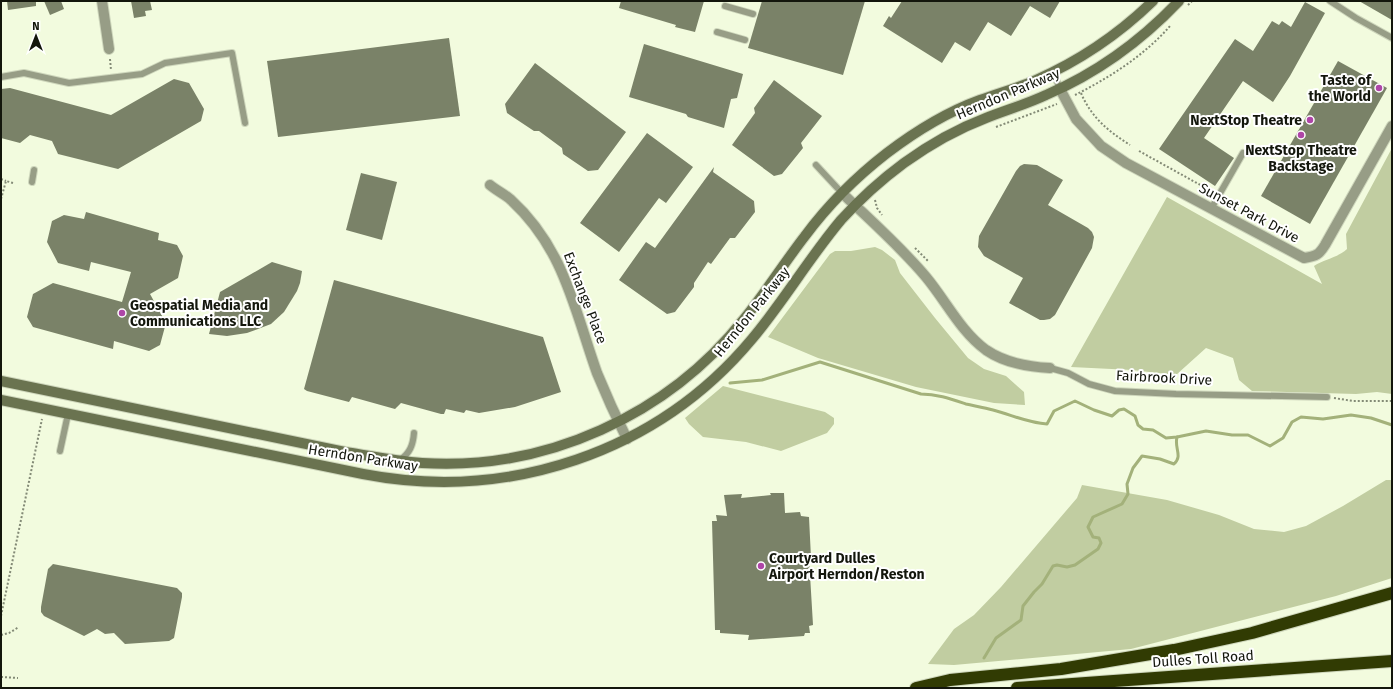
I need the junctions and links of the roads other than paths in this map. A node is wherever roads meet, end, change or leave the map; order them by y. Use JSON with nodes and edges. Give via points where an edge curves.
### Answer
{"nodes":[{"id":1,"x":102,"y":1,"type":"edge"},
{"id":2,"x":1152,"y":1,"type":"edge"},
{"id":3,"x":1179,"y":1,"type":"edge"},
{"id":4,"x":1330,"y":1,"type":"edge"},
{"id":5,"x":725,"y":6,"type":"dead end"},
{"id":6,"x":753,"y":14,"type":"dead end"},
{"id":7,"x":717,"y":32,"type":"dead end"},
{"id":8,"x":1392,"y":38,"type":"edge"},
{"id":9,"x":745,"y":40,"type":"dead end"},
{"id":10,"x":109,"y":50,"type":"road end"},
{"id":11,"x":1053,"y":71,"type":"junction"},
{"id":12,"x":1,"y":77,"type":"edge"},
{"id":13,"x":1060,"y":89,"type":"junction"},
{"id":14,"x":245,"y":123,"type":"dead end"},
{"id":15,"x":1392,"y":126,"type":"edge"},
{"id":16,"x":1243,"y":153,"type":"dead end"},
{"id":17,"x":816,"y":165,"type":"dead end"},
{"id":18,"x":34,"y":170,"type":"dead end"},
{"id":19,"x":32,"y":182,"type":"dead end"},
{"id":20,"x":490,"y":185,"type":"dead end"},
{"id":21,"x":842,"y":193,"type":"junction"},
{"id":22,"x":855,"y":205,"type":"junction"},
{"id":23,"x":1211,"y":209,"type":"junction"},
{"id":24,"x":1050,"y":368,"type":"joint"},
{"id":25,"x":1,"y":381,"type":"edge"},
{"id":26,"x":1327,"y":397,"type":"road end"},
{"id":27,"x":1,"y":400,"type":"edge"},
{"id":28,"x":68,"y":414,"type":"junction"},
{"id":29,"x":619,"y":422,"type":"junction"},
{"id":30,"x":254,"y":433,"type":"junction"},
{"id":31,"x":414,"y":433,"type":"dead end"},
{"id":32,"x":627,"y":439,"type":"junction"},
{"id":33,"x":60,"y":451,"type":"dead end"},
{"id":34,"x":249,"y":451,"type":"junction"},
{"id":35,"x":400,"y":461,"type":"junction"},
{"id":36,"x":1392,"y":593,"type":"edge"},
{"id":37,"x":1392,"y":660,"type":"edge"},
{"id":38,"x":916,"y":688,"type":"edge"},
{"id":39,"x":1017,"y":688,"type":"edge"}],
"edges":[{"from":1,"to":10,"type":"street"},
{"from":2,"to":11,"type":"main road","name":"Herndon Parkway","via":[[1106,40]]},
{"from":3,"to":13,"type":"main road","name":"Herndon Parkway","via":[[1124,51]]},
{"from":4,"to":8,"type":"lane"},
{"from":5,"to":6,"type":"lane"},
{"from":7,"to":9,"type":"lane"},
{"from":11,"to":13,"type":"lane"},
{"from":11,"to":21,"type":"main road","name":"Herndon Parkway","via":[[970,104],[932,123],[886,153]]},
{"from":12,"to":14,"type":"lane","via":[[24,73],[69,83],[142,74],[165,63],[232,53]]},
{"from":13,"to":22,"type":"main road","name":"Herndon Parkway","via":[[985,118],[936,142],[887,176]]},
{"from":13,"to":23,"type":"street","name":"Sunset Park Drive","via":[[1076,119],[1101,146]]},
{"from":15,"to":23,"type":"street","name":"Sunset Park Drive","via":[[1325,245],[1315,257],[1304,258],[1294,254]]},
{"from":16,"to":23,"type":"lane"},
{"from":17,"to":21,"type":"lane"},
{"from":18,"to":19,"type":"lane"},
{"from":20,"to":29,"type":"street","name":"Exchange Place","via":[[509,198],[532,222],[556,257],[598,373]]},
{"from":21,"to":22,"type":"street","name":"Fairbrook Drive"},
{"from":21,"to":29,"type":"main road","name":"Herndon Parkway","via":[[813,225],[756,303],[716,351],[673,389]]},
{"from":22,"to":24,"type":"street","name":"Fairbrook Drive","via":[[921,272],[981,346],[996,356],[1015,363]]},
{"from":22,"to":32,"type":"main road","name":"Herndon Parkway","via":[[816,252],[764,324],[727,366],[683,405]]},
{"from":24,"to":26,"type":"lane","name":"Fairbrook Drive","via":[[1068,372],[1089,384],[1115,391]]},
{"from":25,"to":30,"type":"main road","name":"Herndon Parkway"},
{"from":27,"to":28,"type":"main road","name":"Herndon Parkway"},
{"from":28,"to":33,"type":"lane"},
{"from":28,"to":34,"type":"main road","name":"Herndon Parkway"},
{"from":29,"to":32,"type":"street","name":"Exchange Place"},
{"from":29,"to":35,"type":"main road","name":"Herndon Parkway","via":[[583,438],[509,458],[456,463]]},
{"from":30,"to":34,"type":"main road"},
{"from":30,"to":35,"type":"main road","name":"Herndon Parkway"},
{"from":31,"to":35,"type":"lane","via":[[413,444]]},
{"from":32,"to":34,"type":"main road","name":"Herndon Parkway","via":[[580,459],[545,470],[497,479],[460,482],[380,477]]},
{"from":36,"to":38,"type":"highway","via":[[1252,633],[1195,646],[1037,672],[950,680]]},
{"from":37,"to":39,"type":"highway","name":"Dulles Toll Road"}]}
